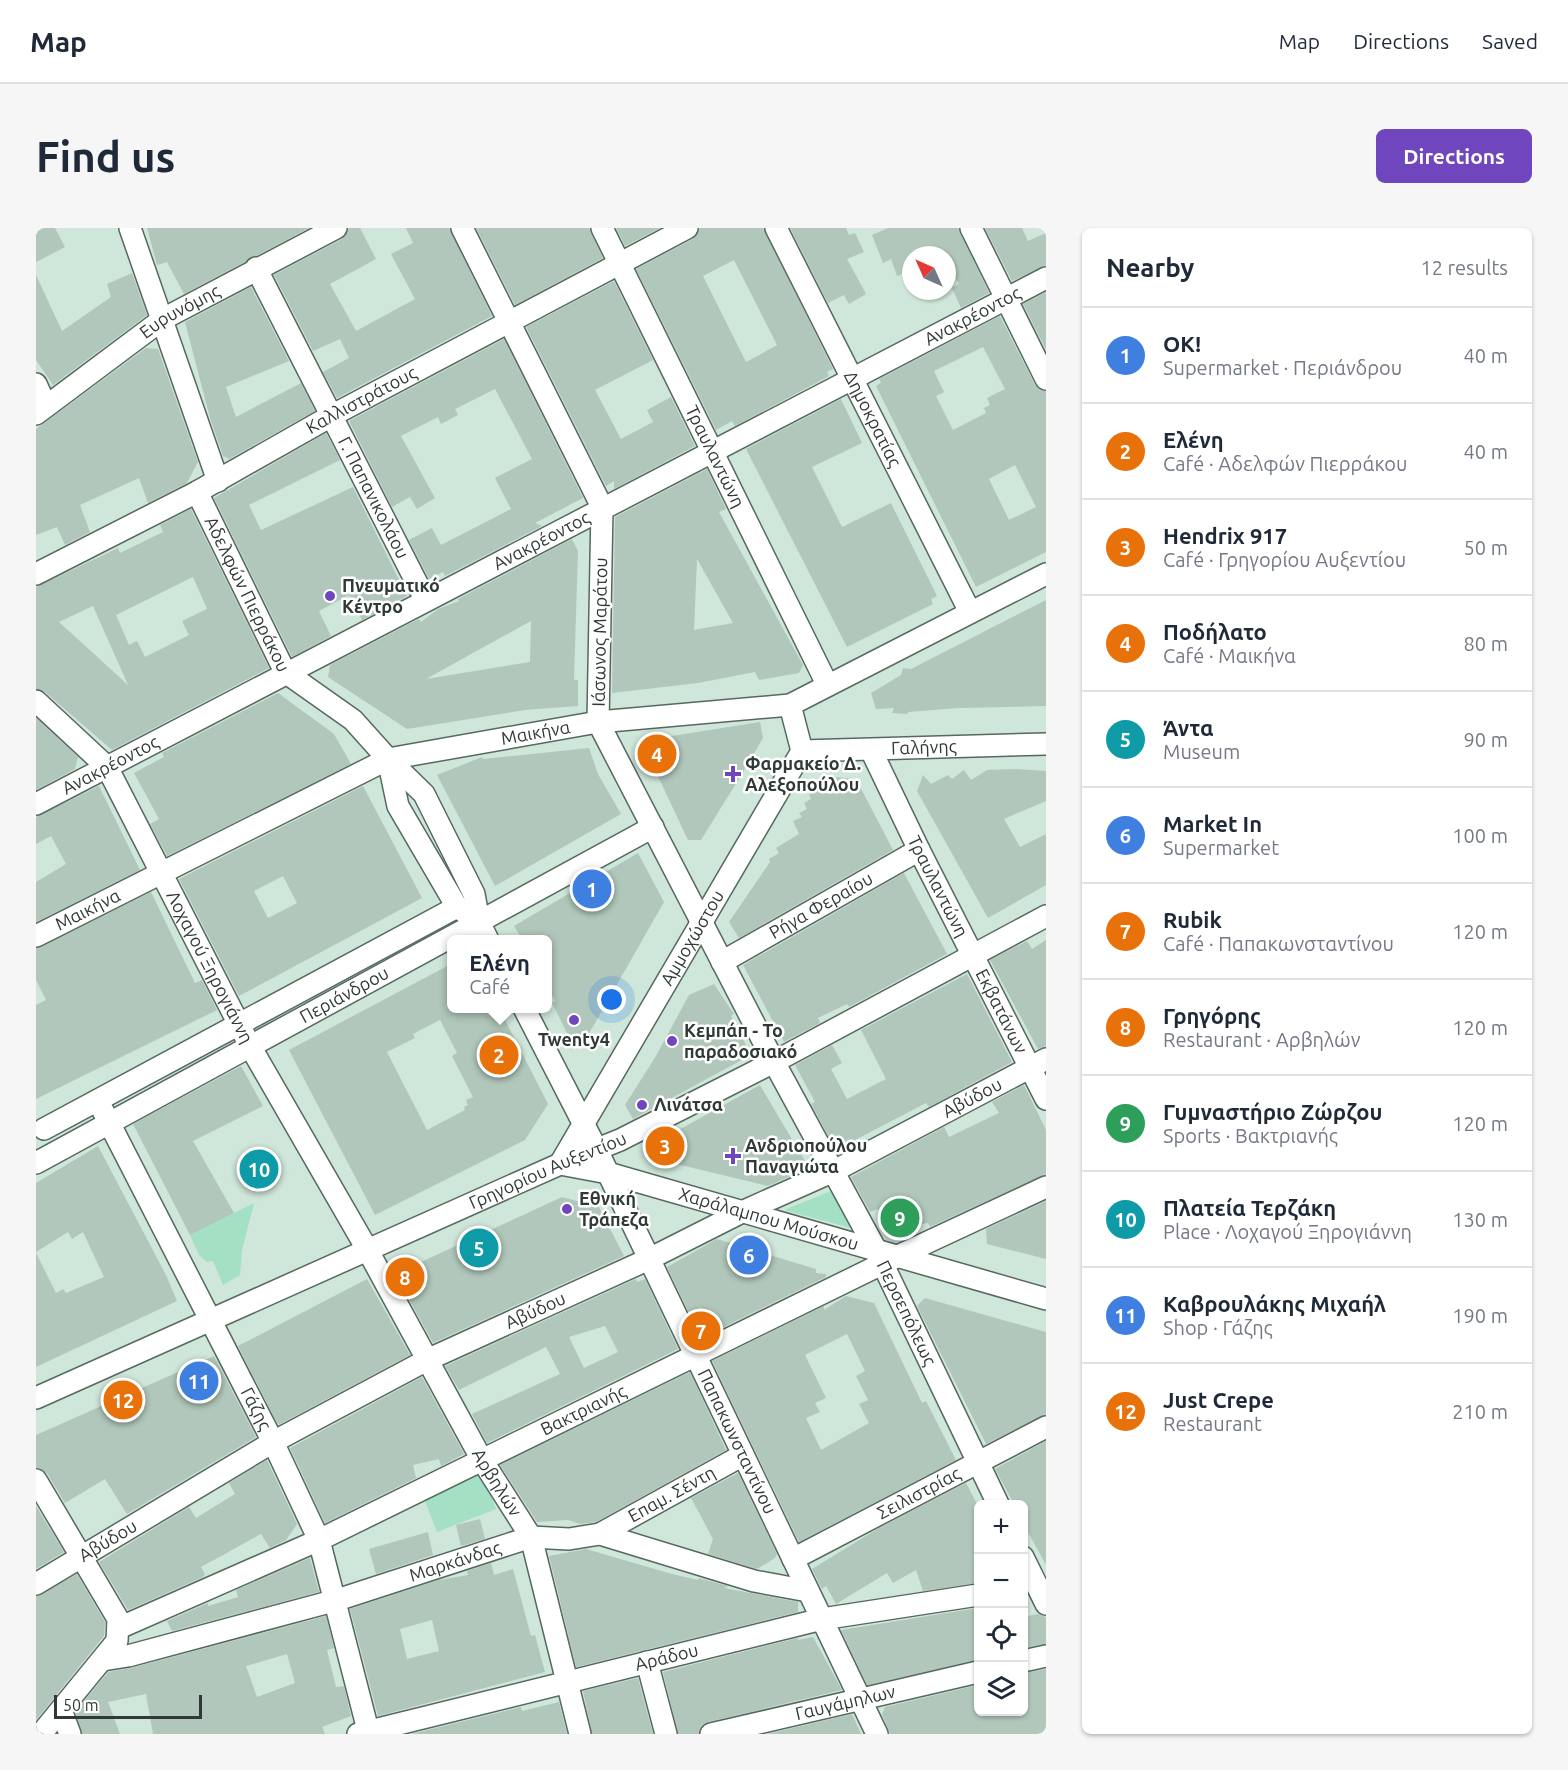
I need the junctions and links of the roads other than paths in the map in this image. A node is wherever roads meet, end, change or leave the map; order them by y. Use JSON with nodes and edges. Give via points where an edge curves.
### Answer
{"nodes":[{"id":1,"x":130,"y":228,"type":"edge"},
{"id":2,"x":336,"y":228,"type":"edge"},
{"id":3,"x":462,"y":228,"type":"edge"},
{"id":4,"x":602,"y":228,"type":"edge"},
{"id":5,"x":687,"y":228,"type":"edge"},
{"id":6,"x":776,"y":228,"type":"edge"},
{"id":7,"x":970,"y":228,"type":"edge"},
{"id":8,"x":619,"y":265,"type":"junction"},
{"id":9,"x":256,"y":268,"type":"junction"},
{"id":10,"x":1046,"y":278,"type":"edge"},
{"id":11,"x":1005,"y":298,"type":"junction"},
{"id":12,"x":163,"y":319,"type":"junction"},
{"id":13,"x":509,"y":321,"type":"junction"},
{"id":14,"x":850,"y":378,"type":"junction"},
{"id":15,"x":1046,"y":379,"type":"edge"},
{"id":16,"x":36,"y":384,"type":"edge"},
{"id":17,"x":41,"y":410,"type":"edge"},
{"id":18,"x":331,"y":416,"type":"junction"},
{"id":19,"x":713,"y":449,"type":"junction"},
{"id":20,"x":218,"y":481,"type":"junction"},
{"id":21,"x":196,"y":492,"type":"junction"},
{"id":22,"x":602,"y":507,"type":"junction"},
{"id":23,"x":36,"y":574,"type":"edge"},
{"id":24,"x":1046,"y":574,"type":"edge"},
{"id":25,"x":425,"y":599,"type":"junction"},
{"id":26,"x":970,"y":612,"type":"junction"},
{"id":27,"x":285,"y":672,"type":"junction"},
{"id":28,"x":827,"y":684,"type":"junction"},
{"id":29,"x":36,"y":701,"type":"edge"},
{"id":30,"x":790,"y":705,"type":"junction"},
{"id":31,"x":598,"y":722,"type":"junction"},
{"id":32,"x":1046,"y":744,"type":"edge"},
{"id":33,"x":872,"y":750,"type":"junction"},
{"id":34,"x":802,"y":751,"type":"junction"},
{"id":35,"x":388,"y":759,"type":"junction"},
{"id":36,"x":107,"y":767,"type":"junction"},
{"id":37,"x":36,"y":804,"type":"edge"},
{"id":38,"x":653,"y":827,"type":"junction"},
{"id":39,"x":920,"y":850,"type":"junction"},
{"id":40,"x":160,"y":874,"type":"junction"},
{"id":41,"x":457,"y":907,"type":"junction"},
{"id":42,"x":1046,"y":916,"type":"edge"},
{"id":43,"x":701,"y":922,"type":"junction"},
{"id":44,"x":484,"y":931,"type":"edge"},
{"id":45,"x":36,"y":936,"type":"edge"},
{"id":46,"x":447,"y":949,"type":"edge"},
{"id":47,"x":973,"y":956,"type":"junction"},
{"id":48,"x":722,"y":962,"type":"junction"},
{"id":49,"x":527,"y":1013,"type":"edge"},
{"id":50,"x":240,"y":1026,"type":"junction"},
{"id":51,"x":250,"y":1046,"type":"junction"},
{"id":52,"x":774,"y":1062,"type":"junction"},
{"id":53,"x":1038,"y":1063,"type":"edge"},
{"id":54,"x":1046,"y":1099,"type":"edge"},
{"id":55,"x":98,"y":1101,"type":"junction"},
{"id":56,"x":40,"y":1122,"type":"edge"},
{"id":57,"x":110,"y":1123,"type":"junction"},
{"id":58,"x":583,"y":1123,"type":"junction"},
{"id":59,"x":597,"y":1150,"type":"junction"},
{"id":60,"x":55,"y":1152,"type":"junction"},
{"id":61,"x":36,"y":1163,"type":"edge"},
{"id":62,"x":560,"y":1164,"type":"junction"},
{"id":63,"x":834,"y":1171,"type":"junction"},
{"id":64,"x":608,"y":1173,"type":"junction"},
{"id":65,"x":1046,"y":1187,"type":"edge"},
{"id":66,"x":744,"y":1211,"type":"junction"},
{"id":67,"x":367,"y":1249,"type":"junction"},
{"id":68,"x":886,"y":1256,"type":"junction"},
{"id":69,"x":649,"y":1259,"type":"junction"},
{"id":70,"x":1046,"y":1299,"type":"edge"},
{"id":71,"x":210,"y":1320,"type":"junction"},
{"id":72,"x":695,"y":1355,"type":"junction"},
{"id":73,"x":427,"y":1360,"type":"junction"},
{"id":74,"x":36,"y":1398,"type":"edge"},
{"id":75,"x":1046,"y":1427,"type":"edge"},
{"id":76,"x":273,"y":1442,"type":"junction"},
{"id":77,"x":743,"y":1455,"type":"junction"},
{"id":78,"x":482,"y":1460,"type":"junction"},
{"id":79,"x":977,"y":1461,"type":"junction"},
{"id":80,"x":36,"y":1480,"type":"edge"},
{"id":81,"x":996,"y":1500,"type":"edge"},
{"id":82,"x":600,"y":1533,"type":"junction"},
{"id":83,"x":531,"y":1537,"type":"junction"},
{"id":84,"x":319,"y":1540,"type":"junction"},
{"id":85,"x":81,"y":1559,"type":"junction"},
{"id":86,"x":793,"y":1559,"type":"junction"},
{"id":87,"x":1028,"y":1568,"type":"edge"},
{"id":88,"x":36,"y":1584,"type":"edge"},
{"id":89,"x":1038,"y":1590,"type":"edge"},
{"id":90,"x":808,"y":1591,"type":"junction"},
{"id":91,"x":974,"y":1596,"type":"edge"},
{"id":92,"x":337,"y":1600,"type":"junction"},
{"id":93,"x":822,"y":1619,"type":"junction"},
{"id":94,"x":119,"y":1624,"type":"junction"},
{"id":95,"x":1046,"y":1656,"type":"edge"},
{"id":96,"x":103,"y":1660,"type":"junction"},
{"id":97,"x":1028,"y":1660,"type":"edge"},
{"id":98,"x":647,"y":1662,"type":"junction"},
{"id":99,"x":974,"y":1673,"type":"edge"},
{"id":100,"x":565,"y":1681,"type":"junction"},
{"id":101,"x":860,"y":1700,"type":"junction"},
{"id":102,"x":61,"y":1710,"type":"junction"},
{"id":103,"x":365,"y":1733,"type":"edge"},
{"id":104,"x":41,"y":1734,"type":"edge"},
{"id":105,"x":70,"y":1734,"type":"edge"},
{"id":106,"x":579,"y":1734,"type":"edge"},
{"id":107,"x":666,"y":1734,"type":"edge"},
{"id":108,"x":711,"y":1734,"type":"edge"},
{"id":109,"x":877,"y":1734,"type":"edge"}],
"edges":[{"from":1,"to":12,"type":"street"},
{"from":2,"to":9,"type":"street","name":"Ευρυνόμης"},
{"from":3,"to":13,"type":"street","name":"Ιάσωνος Μαράτου"},
{"from":4,"to":8,"type":"street","name":"Τραυλαντώνη"},
{"from":5,"to":8,"type":"street","name":"Καλλιστράτους"},
{"from":6,"to":14,"type":"street","name":"Δημοκρατίας"},
{"from":7,"to":11,"type":"street"},
{"from":8,"to":13,"type":"street","name":"Καλλιστράτους"},
{"from":8,"to":19,"type":"street","name":"Τραυλαντώνη"},
{"from":9,"to":12,"type":"street","name":"Ευρυνόμης"},
{"from":9,"to":18,"type":"street","name":"Γ. Παπανικολάου"},
{"from":10,"to":11,"type":"street","name":"Ανακρέοντος"},
{"from":11,"to":14,"type":"street","name":"Ανακρέοντος"},
{"from":11,"to":15,"type":"street"},
{"from":12,"to":17,"type":"street","name":"Ευρυνόμης"},
{"from":12,"to":20,"type":"street"},
{"from":13,"to":18,"type":"street","name":"Καλλιστράτους"},
{"from":13,"to":22,"type":"street","name":"Ιάσωνος Μαράτου"},
{"from":14,"to":19,"type":"street","name":"Ανακρέοντος"},
{"from":14,"to":26,"type":"street","name":"Δημοκρατίας"},
{"from":16,"to":17,"type":"street"},
{"from":18,"to":20,"type":"street","name":"Καλλιστράτους"},
{"from":18,"to":25,"type":"street","name":"Γ. Παπανικολάου"},
{"from":19,"to":22,"type":"street","name":"Ανακρέοντος"},
{"from":19,"to":28,"type":"street","name":"Τραυλαντώνη"},
{"from":20,"to":21,"type":"street","name":"Καλλιστράτους"},
{"from":21,"to":23,"type":"street","name":"Καλλιστράτους"},
{"from":21,"to":27,"type":"street","name":"Αδελφών Πιερράκου"},
{"from":22,"to":25,"type":"street","name":"Ανακρέοντος"},
{"from":22,"to":31,"type":"street","name":"Ιάσωνος Μαράτου"},
{"from":24,"to":26,"type":"street","name":"Μαικήνα"},
{"from":25,"to":27,"type":"street","name":"Ανακρέοντος"},
{"from":26,"to":28,"type":"street","name":"Μαικήνα"},
{"from":27,"to":35,"type":"street","name":"Αδελφών Πιερράκου","via":[[353,720]]},
{"from":27,"to":36,"type":"street","name":"Ανακρέοντος"},
{"from":28,"to":30,"type":"street","name":"Μαικήνα"},
{"from":29,"to":36,"type":"street","name":"Λοχαγού Ξηρογιάννη"},
{"from":30,"to":31,"type":"street","name":"Μαικήνα"},
{"from":30,"to":34,"type":"street"},
{"from":31,"to":35,"type":"street","name":"Μαικήνα"},
{"from":31,"to":38,"type":"street","name":"Ιάσωνος Μαράτου"},
{"from":32,"to":33,"type":"street","name":"Γαλήνης"},
{"from":33,"to":34,"type":"street","name":"Γαλήνης"},
{"from":33,"to":39,"type":"street","name":"Τραυλαντώνη"},
{"from":34,"to":43,"type":"street","name":"Αμμοχώστου"},
{"from":35,"to":40,"type":"street","name":"Μαικήνα"},
{"from":35,"to":41,"type":"street","name":"Αδελφών Πιερράκου","via":[[398,806]]},
{"from":35,"to":44,"type":"street","name":"Αδελφών Πιερράκου","via":[[424,794],[474,894]]},
{"from":36,"to":37,"type":"street","name":"Ανακρέοντος"},
{"from":36,"to":40,"type":"street","name":"Λοχαγού Ξηρογιάννη"},
{"from":38,"to":43,"type":"street","name":"Ιάσωνος Μαράτου"},
{"from":38,"to":44,"type":"street","name":"Περιάνδρου"},
{"from":39,"to":47,"type":"street","name":"Τραυλαντώνη"},
{"from":39,"to":48,"type":"street","name":"Ρήγα Φεραίου"},
{"from":40,"to":45,"type":"street","name":"Μαικήνα"},
{"from":40,"to":50,"type":"street","name":"Λοχαγού Ξηρογιάννη"},
{"from":41,"to":44,"type":"street","name":"Αδελφών Πιερράκου"},
{"from":41,"to":50,"type":"street","name":"Περιάνδρου"},
{"from":42,"to":47,"type":"street","name":"Γρηγορίου Αυξεντίου"},
{"from":43,"to":48,"type":"street","name":"Ιάσωνος Μαράτου"},
{"from":43,"to":58,"type":"street","name":"Αμμοχώστου"},
{"from":46,"to":51,"type":"street","name":"Περιάνδρου"},
{"from":47,"to":52,"type":"street","name":"Γρηγορίου Αυξεντίου"},
{"from":47,"to":53,"type":"street","name":"Εκβατάνων"},
{"from":48,"to":52,"type":"street","name":"Ιάσωνος Μαράτου"},
{"from":49,"to":58,"type":"street"},
{"from":50,"to":51,"type":"street","name":"Λοχαγού Ξηρογιάννη"},
{"from":50,"to":55,"type":"street","name":"Περιάνδρου"},
{"from":51,"to":57,"type":"street","name":"Περιάνδρου"},
{"from":51,"to":67,"type":"street","name":"Λοχαγού Ξηρογιάννη"},
{"from":52,"to":59,"type":"street","name":"Γρηγορίου Αυξεντίου"},
{"from":52,"to":63,"type":"street","name":"Περσεπόλεως"},
{"from":53,"to":54,"type":"street","name":"Εκβατάνων"},
{"from":53,"to":63,"type":"street","name":"Αβύδου"},
{"from":55,"to":56,"type":"street","name":"Περιάνδρου"},
{"from":55,"to":57,"type":"street","name":"Γάζης"},
{"from":56,"to":60,"type":"street"},
{"from":57,"to":60,"type":"street","name":"Περιάνδρου"},
{"from":57,"to":71,"type":"street","name":"Γάζης"},
{"from":58,"to":59,"type":"street"},
{"from":58,"to":62,"type":"street","name":"Αμμοχώστου"},
{"from":59,"to":62,"type":"street","name":"Γρηγορίου Αυξεντίου"},
{"from":59,"to":64,"type":"street","name":"Παπακωνσταντίνου"},
{"from":60,"to":61,"type":"street","name":"Περιάνδρου"},
{"from":62,"to":64,"type":"street","name":"Χαράλαμπου Μούσκου"},
{"from":62,"to":67,"type":"street","name":"Γρηγορίου Αυξεντίου"},
{"from":63,"to":66,"type":"street","name":"Αβύδου"},
{"from":63,"to":68,"type":"street","name":"Περσεπόλεως"},
{"from":64,"to":66,"type":"street","name":"Χαράλαμπου Μούσκου"},
{"from":64,"to":69,"type":"street","name":"Παπακωνσταντίνου"},
{"from":65,"to":68,"type":"street","name":"Βακτριανής"},
{"from":66,"to":68,"type":"street","name":"Χαράλαμπου Μούσκου"},
{"from":66,"to":69,"type":"street","name":"Αβύδου"},
{"from":67,"to":71,"type":"street","name":"Γρηγορίου Αυξεντίου"},
{"from":67,"to":73,"type":"street","name":"Αρβηλών"},
{"from":68,"to":70,"type":"street","name":"Χαράλαμπου Μούσκου"},
{"from":68,"to":72,"type":"street","name":"Βακτριανής"},
{"from":68,"to":79,"type":"street","name":"Περσεπόλεως"},
{"from":69,"to":72,"type":"street","name":"Παπακωνσταντίνου"},
{"from":69,"to":73,"type":"street","name":"Αβύδου"},
{"from":71,"to":74,"type":"street","name":"Γρηγορίου Αυξεντίου"},
{"from":71,"to":76,"type":"street","name":"Γάζης"},
{"from":72,"to":77,"type":"street","name":"Παπακωνσταντίνου"},
{"from":72,"to":78,"type":"street","name":"Βακτριανής"},
{"from":73,"to":76,"type":"street","name":"Αβύδου"},
{"from":73,"to":78,"type":"street","name":"Αρβηλών"},
{"from":75,"to":79,"type":"street","name":"Σειλιστρίας"},
{"from":76,"to":84,"type":"street","name":"Γάζης"},
{"from":76,"to":85,"type":"street","name":"Αβύδου"},
{"from":77,"to":82,"type":"street","name":"Επαμ. Σέντη"},
{"from":77,"to":86,"type":"street","name":"Παπακωνσταντίνου"},
{"from":78,"to":83,"type":"street","name":"Αρβηλών"},
{"from":78,"to":84,"type":"street","name":"Βακτριανής"},
{"from":79,"to":81,"type":"street","name":"Περσεπόλεως"},
{"from":79,"to":86,"type":"street","name":"Σειλιστρίας"},
{"from":80,"to":85,"type":"street"},
{"from":82,"to":83,"type":"street","name":"Μαρκάνδας","via":[[569,1539]]},
{"from":82,"to":90,"type":"street","name":"Μαρκάνδας","via":[[754,1581]]},
{"from":83,"to":92,"type":"street","name":"Μαρκάνδας"},
{"from":83,"to":100,"type":"street","name":"Αρβηλών"},
{"from":84,"to":92,"type":"street","name":"Γάζης"},
{"from":84,"to":94,"type":"street","name":"Βακτριανής"},
{"from":85,"to":88,"type":"street","name":"Αβύδου"},
{"from":85,"to":94,"type":"street"},
{"from":86,"to":90,"type":"street","name":"Παπακωνσταντίνου"},
{"from":87,"to":89,"type":"street"},
{"from":90,"to":93,"type":"street","name":"Παπακωνσταντίνου"},
{"from":91,"to":93,"type":"street","name":"Αράδου"},
{"from":92,"to":96,"type":"street","name":"Μαρκάνδας"},
{"from":92,"to":103,"type":"street","name":"Γάζης"},
{"from":93,"to":98,"type":"street","name":"Αράδου"},
{"from":93,"to":101,"type":"street","name":"Παπακωνσταντίνου"},
{"from":94,"to":96,"type":"street","via":[[117,1641]]},
{"from":95,"to":97,"type":"street"},
{"from":96,"to":102,"type":"street"},
{"from":98,"to":100,"type":"street","name":"Αράδου"},
{"from":98,"to":107,"type":"street"},
{"from":99,"to":101,"type":"street","name":"Γαυγάμηλων"},
{"from":100,"to":103,"type":"street","name":"Αράδου"},
{"from":100,"to":106,"type":"street","name":"Αρβηλών"},
{"from":101,"to":108,"type":"street","name":"Γαυγάμηλων"},
{"from":101,"to":109,"type":"street","name":"Παπακωνσταντίνου"},
{"from":102,"to":104,"type":"street"},
{"from":102,"to":105,"type":"street"}]}
